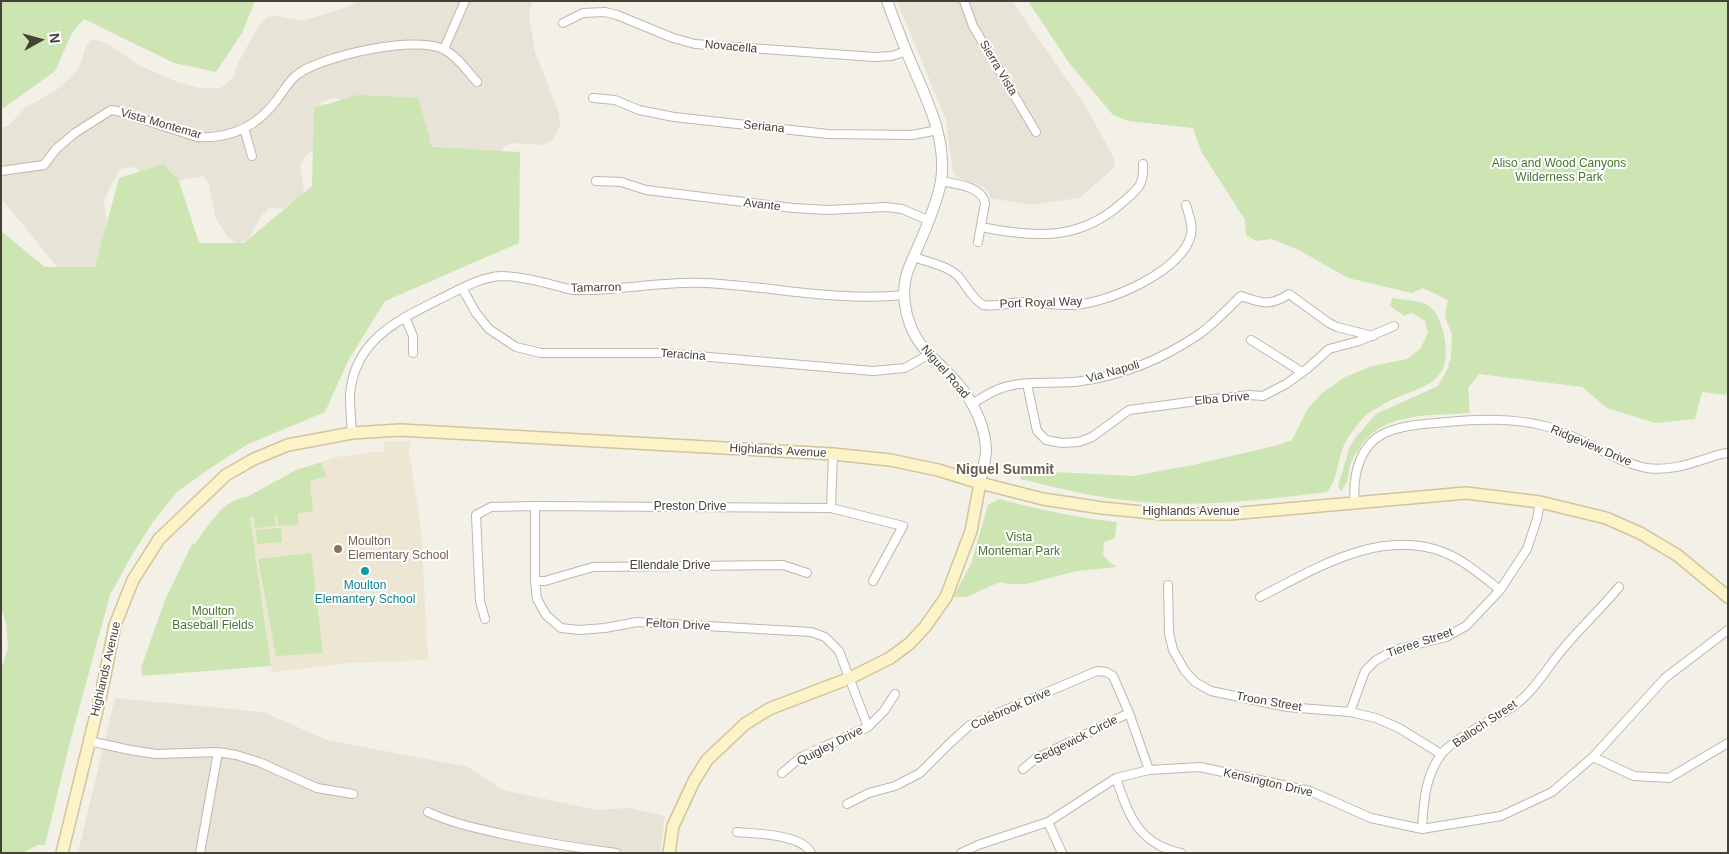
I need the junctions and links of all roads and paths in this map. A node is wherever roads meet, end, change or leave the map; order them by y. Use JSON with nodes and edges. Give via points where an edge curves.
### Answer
{"nodes":[{"id":1,"x":465,"y":1,"type":"edge"},
{"id":2,"x":887,"y":1,"type":"edge"},
{"id":3,"x":964,"y":1,"type":"edge"},
{"id":4,"x":563,"y":23,"type":"dead end"},
{"id":5,"x":444,"y":49,"type":"junction"},
{"id":6,"x":906,"y":51,"type":"junction"},
{"id":7,"x":477,"y":82,"type":"dead end"},
{"id":8,"x":593,"y":98,"type":"dead end"},
{"id":9,"x":244,"y":128,"type":"junction"},
{"id":10,"x":938,"y":130,"type":"junction"},
{"id":11,"x":1036,"y":132,"type":"dead end"},
{"id":12,"x":252,"y":156,"type":"dead end"},
{"id":13,"x":1142,"y":164,"type":"dead end"},
{"id":14,"x":1,"y":171,"type":"edge"},
{"id":15,"x":596,"y":181,"type":"dead end"},
{"id":16,"x":941,"y":181,"type":"junction"},
{"id":17,"x":1186,"y":205,"type":"dead end"},
{"id":18,"x":928,"y":220,"type":"junction"},
{"id":19,"x":981,"y":227,"type":"junction"},
{"id":20,"x":978,"y":242,"type":"dead end"},
{"id":21,"x":914,"y":257,"type":"junction"},
{"id":22,"x":462,"y":288,"type":"junction"},
{"id":23,"x":904,"y":295,"type":"junction"},
{"id":24,"x":405,"y":317,"type":"junction"},
{"id":25,"x":1394,"y":326,"type":"dead end"},
{"id":26,"x":1373,"y":336,"type":"junction"},
{"id":27,"x":1251,"y":340,"type":"dead end"},
{"id":28,"x":413,"y":353,"type":"dead end"},
{"id":29,"x":928,"y":354,"type":"junction"},
{"id":30,"x":1302,"y":372,"type":"junction"},
{"id":31,"x":1027,"y":384,"type":"junction"},
{"id":32,"x":972,"y":404,"type":"junction"},
{"id":33,"x":352,"y":433,"type":"junction"},
{"id":34,"x":833,"y":454,"type":"junction"},
{"id":35,"x":1728,"y":454,"type":"edge"},
{"id":36,"x":980,"y":483,"type":"junction"},
{"id":37,"x":1540,"y":502,"type":"junction"},
{"id":38,"x":1355,"y":503,"type":"junction"},
{"id":39,"x":535,"y":506,"type":"junction"},
{"id":40,"x":831,"y":508,"type":"junction"},
{"id":41,"x":807,"y":573,"type":"dead end"},
{"id":42,"x":535,"y":581,"type":"junction"},
{"id":43,"x":873,"y":581,"type":"dead end"},
{"id":44,"x":1168,"y":584,"type":"dead end"},
{"id":45,"x":1619,"y":587,"type":"dead end"},
{"id":46,"x":1500,"y":590,"type":"junction"},
{"id":47,"x":1260,"y":597,"type":"dead end"},
{"id":48,"x":1728,"y":597,"type":"edge"},
{"id":49,"x":486,"y":619,"type":"dead end"},
{"id":50,"x":1728,"y":630,"type":"edge"},
{"id":51,"x":850,"y":678,"type":"junction"},
{"id":52,"x":895,"y":694,"type":"dead end"},
{"id":53,"x":1350,"y":712,"type":"junction"},
{"id":54,"x":1129,"y":713,"type":"junction"},
{"id":55,"x":868,"y":727,"type":"junction"},
{"id":56,"x":89,"y":741,"type":"junction"},
{"id":57,"x":1728,"y":743,"type":"edge"},
{"id":58,"x":218,"y":752,"type":"junction"},
{"id":59,"x":1441,"y":754,"type":"junction"},
{"id":60,"x":1593,"y":757,"type":"junction"},
{"id":61,"x":1023,"y":769,"type":"dead end"},
{"id":62,"x":1148,"y":770,"type":"junction"},
{"id":63,"x":782,"y":773,"type":"dead end"},
{"id":64,"x":1116,"y":778,"type":"junction"},
{"id":65,"x":353,"y":794,"type":"dead end"},
{"id":66,"x":848,"y":804,"type":"dead end"},
{"id":67,"x":428,"y":812,"type":"dead end"},
{"id":68,"x":1048,"y":822,"type":"junction"},
{"id":69,"x":1422,"y":830,"type":"junction"},
{"id":70,"x":737,"y":832,"type":"dead end"},
{"id":71,"x":978,"y":844,"type":"junction"},
{"id":72,"x":551,"y":849,"type":"edge"},
{"id":73,"x":62,"y":853,"type":"edge"},
{"id":74,"x":200,"y":853,"type":"edge"},
{"id":75,"x":616,"y":853,"type":"edge"},
{"id":76,"x":669,"y":853,"type":"edge"},
{"id":77,"x":811,"y":853,"type":"edge"},
{"id":78,"x":961,"y":853,"type":"edge"},
{"id":79,"x":981,"y":853,"type":"edge"},
{"id":80,"x":1062,"y":853,"type":"edge"},
{"id":81,"x":1181,"y":853,"type":"edge"}],
"edges":[{"from":1,"to":5,"type":"street"},
{"from":2,"to":6,"type":"street","name":"Niguel Road"},
{"from":3,"to":11,"type":"street","name":"Sierra Vista","via":[[973,26]]},
{"from":4,"to":6,"type":"street","name":"Novacella","via":[[583,13],[605,12],[695,44],[874,57]]},
{"from":5,"to":7,"type":"street"},
{"from":5,"to":9,"type":"street","name":"Vista Montemar","via":[[406,44],[312,65],[296,75],[260,120]]},
{"from":6,"to":10,"type":"street","name":"Niguel Road"},
{"from":8,"to":10,"type":"street","name":"Seriana","via":[[615,100],[639,110],[674,117],[828,134],[912,135]]},
{"from":9,"to":12,"type":"street"},
{"from":9,"to":14,"type":"street","name":"Vista Montemar","via":[[210,138],[197,137],[111,110],[56,149],[44,165]]},
{"from":10,"to":16,"type":"street","name":"Niguel Road"},
{"from":13,"to":19,"type":"street","via":[[1144,178],[1136,190],[1095,222],[1041,235],[1021,235]]},
{"from":15,"to":18,"type":"street","name":"Avante","via":[[793,208],[886,207],[902,209]]},
{"from":16,"to":18,"type":"street","name":"Niguel Road"},
{"from":16,"to":19,"type":"street","via":[[979,192],[984,197]]},
{"from":17,"to":21,"type":"street","name":"Port Royal Way","via":[[1191,234],[1187,247],[1173,261],[1148,279],[1116,295],[1075,305],[1020,302],[983,305],[950,270]]},
{"from":18,"to":21,"type":"street","name":"Niguel Road"},
{"from":19,"to":20,"type":"street"},
{"from":21,"to":23,"type":"street","name":"Niguel Road","via":[[906,277]]},
{"from":22,"to":23,"type":"street","name":"Tamarron","via":[[500,276],[573,290],[703,283],[847,297]]},
{"from":22,"to":24,"type":"street","name":"Tamarron"},
{"from":22,"to":29,"type":"street","name":"Teracina","via":[[489,329],[516,347],[540,353],[662,353],[873,372],[905,368]]},
{"from":23,"to":29,"type":"street","name":"Niguel Road","via":[[911,328]]},
{"from":24,"to":28,"type":"street","via":[[413,336]]},
{"from":24,"to":33,"type":"street","name":"Tamarron","via":[[376,338],[357,365],[350,395]]},
{"from":25,"to":26,"type":"street","name":"Elba Drive"},
{"from":26,"to":30,"type":"street","name":"Elba Drive","via":[[1329,349]]},
{"from":26,"to":31,"type":"street","name":"Via Napoli","via":[[1329,323],[1289,294],[1269,304],[1241,296],[1200,334],[1151,361],[1082,381]]},
{"from":27,"to":30,"type":"street"},
{"from":29,"to":32,"type":"street","name":"Niguel Road","via":[[951,376]]},
{"from":30,"to":31,"type":"street","name":"Elba Drive","via":[[1263,396],[1129,410],[1092,437],[1062,443],[1046,440],[1037,431]]},
{"from":31,"to":32,"type":"street","name":"Via Napoli","via":[[1000,389]]},
{"from":32,"to":36,"type":"street","name":"Niguel Road","via":[[981,424],[986,451]]},
{"from":33,"to":34,"type":"main road","name":"Highlands Avenue","via":[[400,430]]},
{"from":33,"to":56,"type":"main road","name":"Highlands Avenue","via":[[288,445],[254,459],[226,475],[159,539],[133,580],[115,625]]},
{"from":34,"to":36,"type":"main road","name":"Highlands Avenue","via":[[890,460]]},
{"from":34,"to":40,"type":"street"},
{"from":35,"to":38,"type":"street","name":"Ridgeview Drive","via":[[1666,469],[1646,468],[1545,426],[1480,419],[1409,426],[1388,431],[1372,442],[1362,455],[1353,488]]},
{"from":36,"to":38,"type":"main road","name":"Highlands Avenue","via":[[1043,499],[1162,514],[1230,514]]},
{"from":36,"to":51,"type":"main road","name":"Niguel Road","via":[[971,531],[946,596],[909,644],[890,658]]},
{"from":37,"to":38,"type":"main road","name":"Highlands Avenue","via":[[1466,494]]},
{"from":37,"to":46,"type":"street","name":"Tieree Street","via":[[1527,549]]},
{"from":37,"to":48,"type":"main road","name":"Highlands Avenue","via":[[1606,518],[1640,533],[1677,555]]},
{"from":39,"to":40,"type":"street","name":"Preston Drive"},
{"from":39,"to":42,"type":"street","name":"Felton Drive"},
{"from":39,"to":49,"type":"street","name":"Preston Drive","via":[[491,507],[476,515],[480,601]]},
{"from":40,"to":43,"type":"street","name":"Preston Drive","via":[[903,526]]},
{"from":41,"to":42,"type":"street","name":"Ellendale Drive","via":[[783,566],[592,567]]},
{"from":42,"to":51,"type":"street","name":"Felton Drive","via":[[537,599],[546,615],[561,628],[606,628],[637,622],[811,632],[825,637],[839,651]]},
{"from":44,"to":53,"type":"street","name":"Troon Street","via":[[1169,633],[1173,650],[1195,682],[1211,691],[1287,707]]},
{"from":45,"to":59,"type":"street","name":"Balloch Street","via":[[1516,704]]},
{"from":46,"to":47,"type":"street","via":[[1462,562],[1442,552],[1402,544],[1342,557]]},
{"from":46,"to":53,"type":"street","name":"Tieree Street","via":[[1466,626],[1446,637],[1394,650],[1374,661],[1365,671]]},
{"from":50,"to":60,"type":"street","name":"Kensington Drive","via":[[1665,678]]},
{"from":51,"to":55,"type":"street","name":"Felton Drive"},
{"from":51,"to":76,"type":"main road","name":"Niguel Road","via":[[769,709],[745,724],[722,745],[707,760],[694,781],[673,826]]},
{"from":52,"to":55,"type":"street","name":"Quigley Drive","via":[[884,712]]},
{"from":53,"to":59,"type":"street","name":"Troon Street","via":[[1399,728]]},
{"from":54,"to":61,"type":"street","name":"Sedgewick Circle","via":[[1035,758]]},
{"from":54,"to":62,"type":"street"},
{"from":54,"to":66,"type":"street","name":"Colebrook Drive","via":[[1113,676],[1097,671],[970,725],[920,773]]},
{"from":55,"to":63,"type":"street","name":"Quigley Drive","via":[[801,757]]},
{"from":56,"to":58,"type":"street","via":[[156,754]]},
{"from":56,"to":73,"type":"main road","name":"Highlands Avenue"},
{"from":57,"to":60,"type":"street","via":[[1669,778],[1634,776]]},
{"from":58,"to":65,"type":"street","via":[[259,762],[317,788]]},
{"from":58,"to":74,"type":"street"},
{"from":59,"to":69,"type":"street","name":"Balloch Street","via":[[1426,786]]},
{"from":60,"to":69,"type":"street","name":"Kensington Drive","via":[[1552,792],[1501,816]]},
{"from":62,"to":64,"type":"street","name":"Kensington Drive"},
{"from":62,"to":69,"type":"street","name":"Kensington Drive","via":[[1200,767],[1301,789],[1371,818]]},
{"from":64,"to":68,"type":"street","name":"Kensington Drive"},
{"from":64,"to":81,"type":"street","via":[[1130,815],[1140,831],[1155,844]]},
{"from":67,"to":72,"type":"street","via":[[445,820]]},
{"from":68,"to":71,"type":"street","name":"Kensington Drive"},
{"from":68,"to":80,"type":"street"},
{"from":70,"to":77,"type":"street","via":[[785,838],[800,843]]},
{"from":71,"to":78,"type":"street","name":"Kensington Drive"},
{"from":71,"to":79,"type":"street"},
{"from":72,"to":75,"type":"street"}]}
